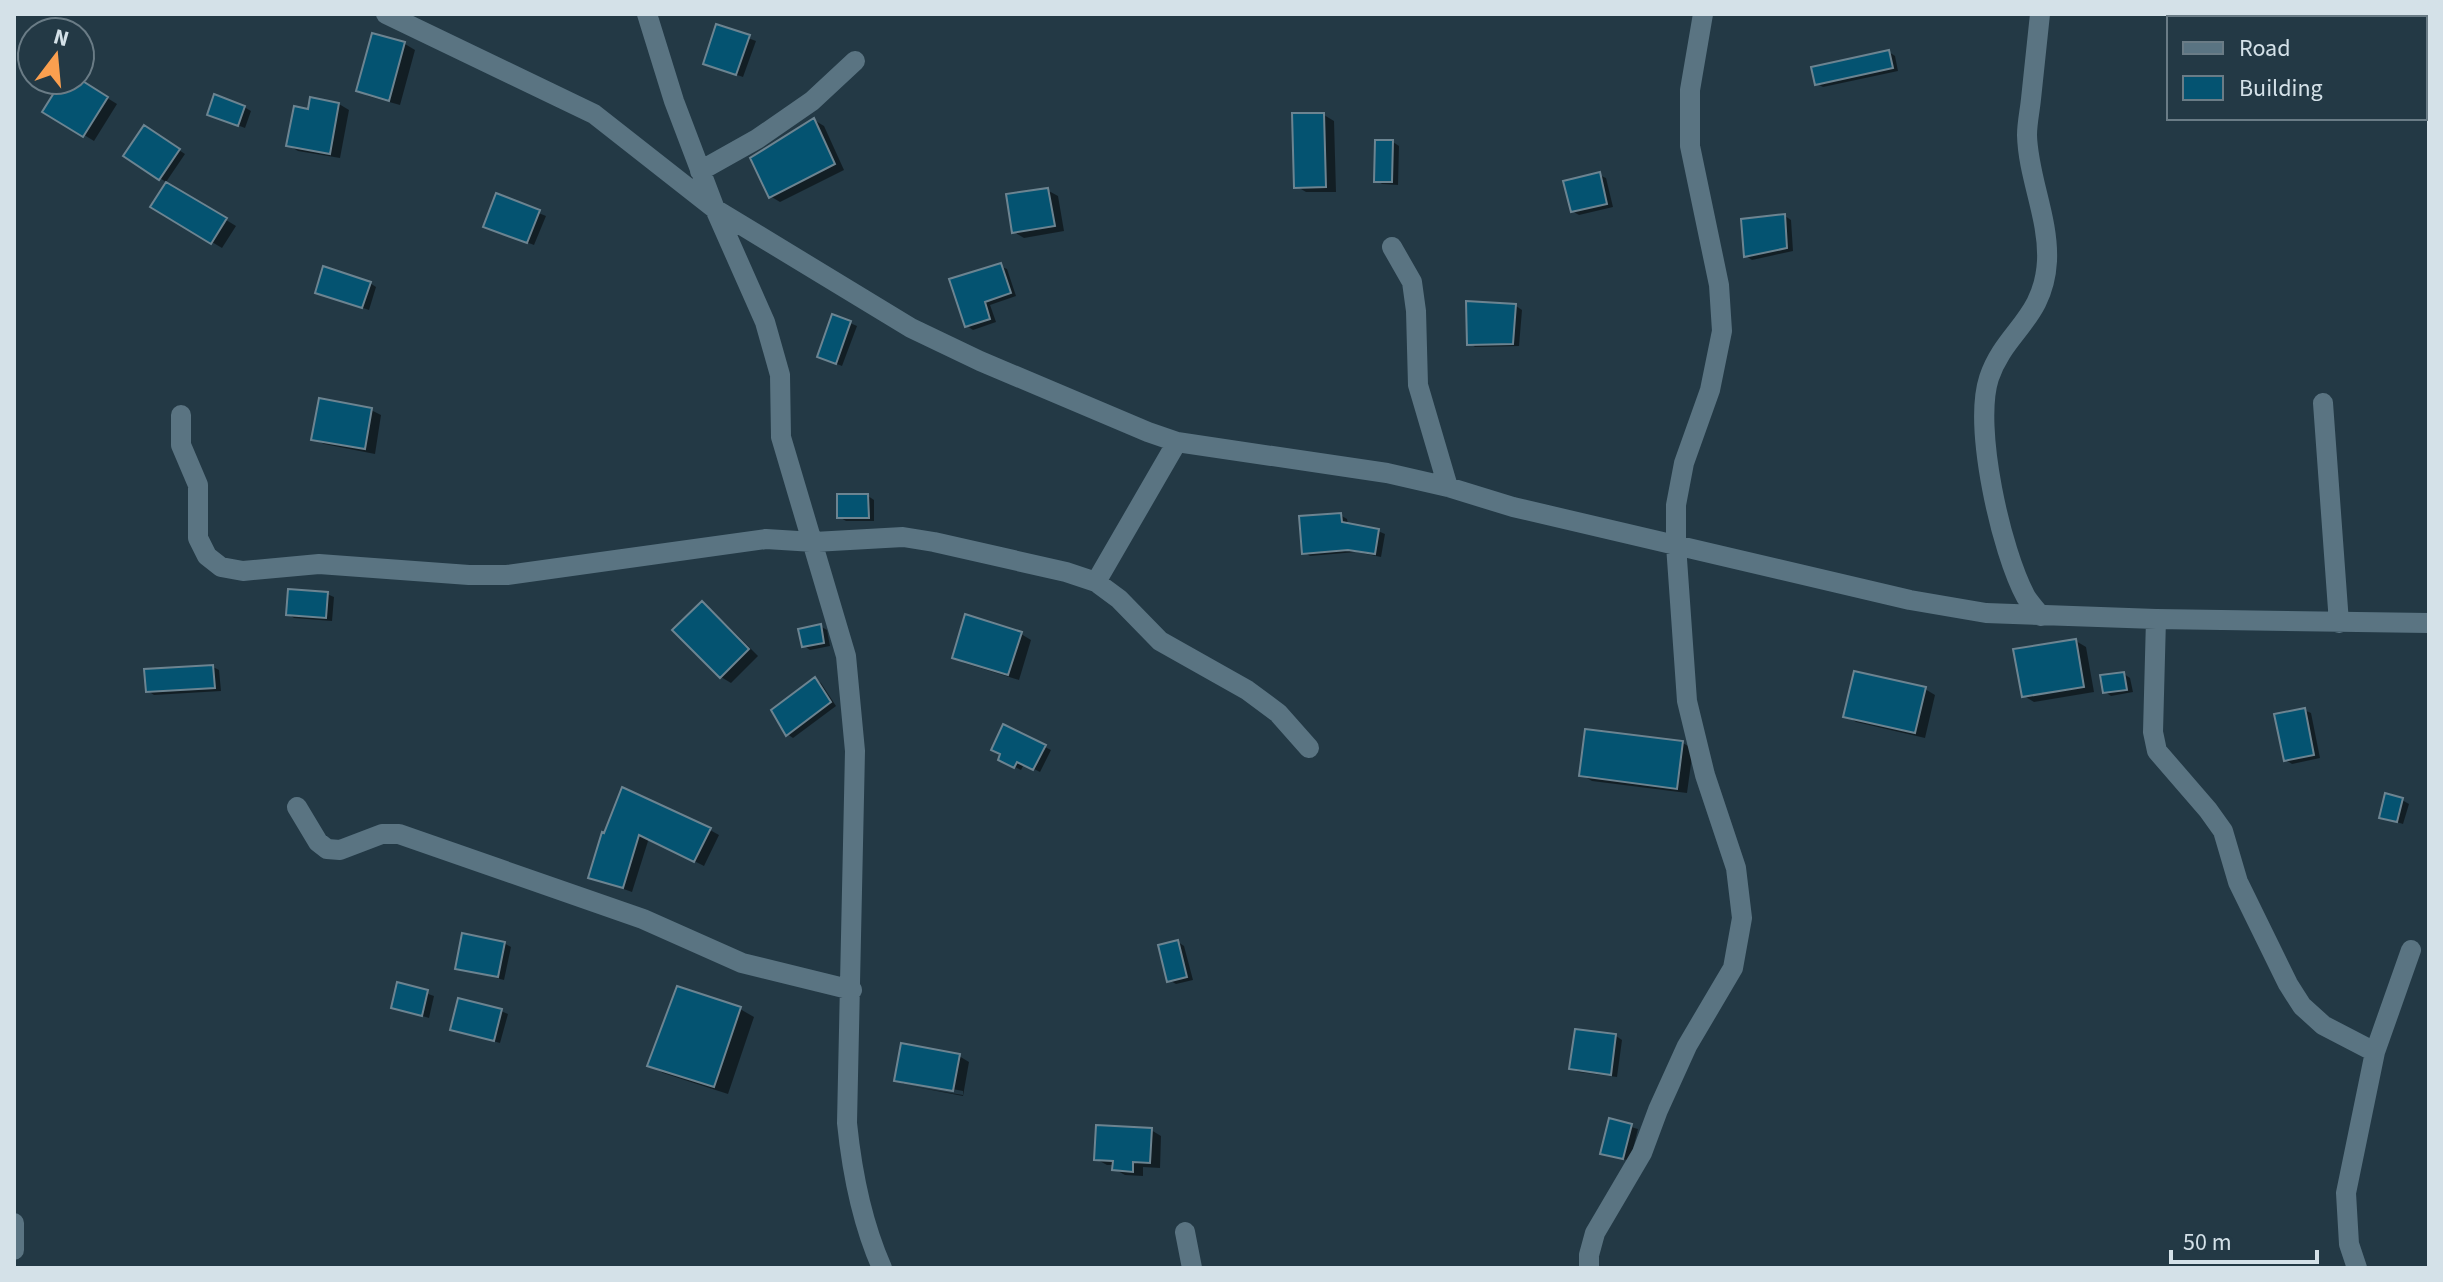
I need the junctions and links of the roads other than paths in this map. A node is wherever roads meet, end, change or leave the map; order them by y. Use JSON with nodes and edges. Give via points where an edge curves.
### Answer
{"nodes":[{"id":1,"x":386,"y":14,"type":"edge"},
{"id":2,"x":647,"y":14,"type":"edge"},
{"id":3,"x":1703,"y":14,"type":"edge"},
{"id":4,"x":2040,"y":14,"type":"edge"},
{"id":5,"x":855,"y":61,"type":"dead end"},
{"id":6,"x":700,"y":171,"type":"junction"},
{"id":7,"x":715,"y":209,"type":"junction"},
{"id":8,"x":1392,"y":247,"type":"dead end"},
{"id":9,"x":2323,"y":403,"type":"dead end"},
{"id":10,"x":181,"y":415,"type":"dead end"},
{"id":11,"x":1177,"y":442,"type":"junction"},
{"id":12,"x":1448,"y":487,"type":"junction"},
{"id":13,"x":814,"y":542,"type":"junction"},
{"id":14,"x":1676,"y":545,"type":"junction"},
{"id":15,"x":1096,"y":582,"type":"junction"},
{"id":16,"x":2041,"y":616,"type":"junction"},
{"id":17,"x":2156,"y":619,"type":"junction"},
{"id":18,"x":2339,"y":623,"type":"junction"},
{"id":19,"x":2429,"y":623,"type":"edge"},
{"id":20,"x":1309,"y":748,"type":"dead end"},
{"id":21,"x":297,"y":807,"type":"dead end"},
{"id":22,"x":2411,"y":950,"type":"dead end"},
{"id":23,"x":852,"y":990,"type":"junction"},
{"id":24,"x":2375,"y":1052,"type":"junction"},
{"id":25,"x":14,"y":1223,"type":"edge"},
{"id":26,"x":1185,"y":1232,"type":"dead end"},
{"id":27,"x":14,"y":1250,"type":"edge"},
{"id":28,"x":882,"y":1268,"type":"edge"},
{"id":29,"x":1192,"y":1268,"type":"edge"},
{"id":30,"x":1589,"y":1268,"type":"edge"},
{"id":31,"x":2357,"y":1268,"type":"edge"}],
"edges":[{"from":1,"to":7,"type":"street","via":[[594,114]]},
{"from":2,"to":6,"type":"street"},
{"from":3,"to":14,"type":"street","via":[[1690,90],[1690,146],[1719,285],[1722,331],[1710,390],[1684,463]]},
{"from":4,"to":16,"type":"street","via":[[2027,134],[2046,231],[2044,289],[1989,376],[1983,404],[1986,450],[2004,538],[2027,598]]},
{"from":5,"to":6,"type":"street","via":[[812,101]]},
{"from":6,"to":7,"type":"street"},
{"from":7,"to":11,"type":"street","via":[[911,328]]},
{"from":7,"to":13,"type":"street","via":[[773,348],[780,375],[781,437]]},
{"from":8,"to":12,"type":"street","via":[[1412,282],[1418,385]]},
{"from":9,"to":18,"type":"street"},
{"from":10,"to":13,"type":"street","via":[[181,445],[198,485],[198,538],[207,556],[221,567],[243,571],[319,564],[507,575],[766,539]]},
{"from":11,"to":12,"type":"street"},
{"from":11,"to":15,"type":"street"},
{"from":12,"to":14,"type":"street"},
{"from":13,"to":15,"type":"street","via":[[903,537]]},
{"from":13,"to":23,"type":"street","via":[[846,656],[855,751]]},
{"from":14,"to":16,"type":"street","via":[[1910,600]]},
{"from":14,"to":30,"type":"street","via":[[1687,701],[1736,868],[1742,918],[1733,968],[1687,1046],[1642,1153],[1595,1233]]},
{"from":15,"to":20,"type":"street","via":[[1160,641],[1278,713]]},
{"from":16,"to":17,"type":"street"},
{"from":17,"to":18,"type":"street"},
{"from":17,"to":24,"type":"street","via":[[2157,751],[2223,831],[2238,882],[2302,1006],[2323,1025]]},
{"from":18,"to":19,"type":"street"},
{"from":21,"to":23,"type":"street","via":[[327,849],[399,834],[643,919],[742,963]]},
{"from":22,"to":24,"type":"street"},
{"from":23,"to":28,"type":"street","via":[[847,1123],[852,1169]]},
{"from":24,"to":31,"type":"street","via":[[2346,1193],[2349,1244]]},
{"from":25,"to":27,"type":"street"},
{"from":26,"to":29,"type":"street"}]}
